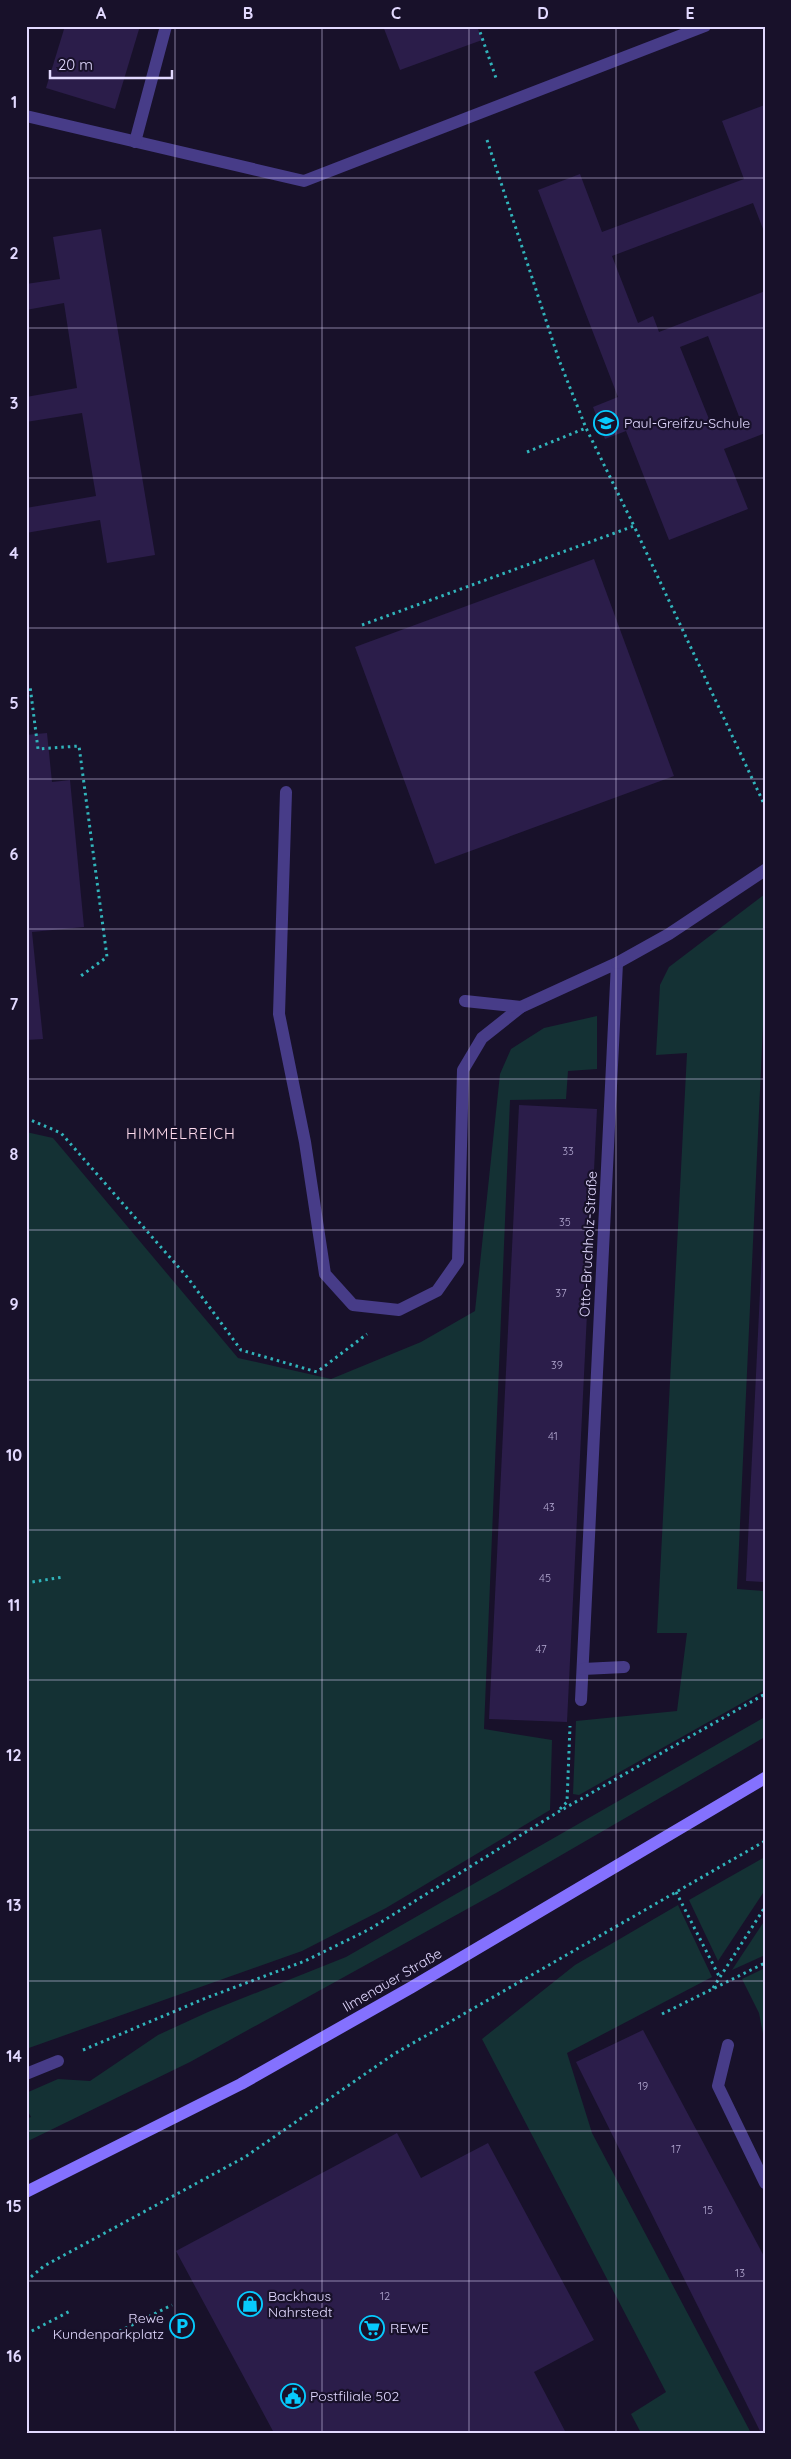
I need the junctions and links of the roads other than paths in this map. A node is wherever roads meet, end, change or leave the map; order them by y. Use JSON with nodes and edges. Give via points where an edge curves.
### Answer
{"nodes":[{"id":1,"x":166,"y":26,"type":"edge"},
{"id":2,"x":705,"y":26,"type":"edge"},
{"id":3,"x":26,"y":116,"type":"edge"},
{"id":4,"x":135,"y":142,"type":"junction"},
{"id":5,"x":286,"y":792,"type":"dead end"},
{"id":6,"x":765,"y":870,"type":"edge"},
{"id":7,"x":617,"y":964,"type":"junction"},
{"id":8,"x":465,"y":1001,"type":"dead end"},
{"id":9,"x":521,"y":1007,"type":"junction"},
{"id":10,"x":624,"y":1667,"type":"dead end"},
{"id":11,"x":583,"y":1669,"type":"junction"},
{"id":12,"x":581,"y":1700,"type":"road end"},
{"id":13,"x":765,"y":1778,"type":"edge"},
{"id":14,"x":728,"y":2045,"type":"dead end"},
{"id":15,"x":58,"y":2061,"type":"road end"},
{"id":16,"x":26,"y":2074,"type":"edge"},
{"id":17,"x":765,"y":2183,"type":"edge"},
{"id":18,"x":26,"y":2192,"type":"edge"}],
"edges":[{"from":1,"to":4,"type":"street"},
{"from":2,"to":4,"type":"street","via":[[304,181]]},
{"from":3,"to":4,"type":"street"},
{"from":5,"to":9,"type":"street","via":[[279,1014],[305,1142],[326,1274],[353,1305],[399,1310],[438,1290],[458,1261],[463,1070],[482,1038]]},
{"from":6,"to":7,"type":"street","via":[[669,934]]},
{"from":7,"to":9,"type":"street"},
{"from":7,"to":11,"type":"street","name":"Otto-Bruchholz-Straße"},
{"from":8,"to":9,"type":"street"},
{"from":10,"to":11,"type":"street"},
{"from":11,"to":12,"type":"street","name":"Otto-Bruchholz-Straße"},
{"from":13,"to":18,"type":"main road","name":"Ilmenauer Straße","via":[[241,2084]]},
{"from":14,"to":17,"type":"street","via":[[718,2086]]},
{"from":15,"to":16,"type":"street"}]}
